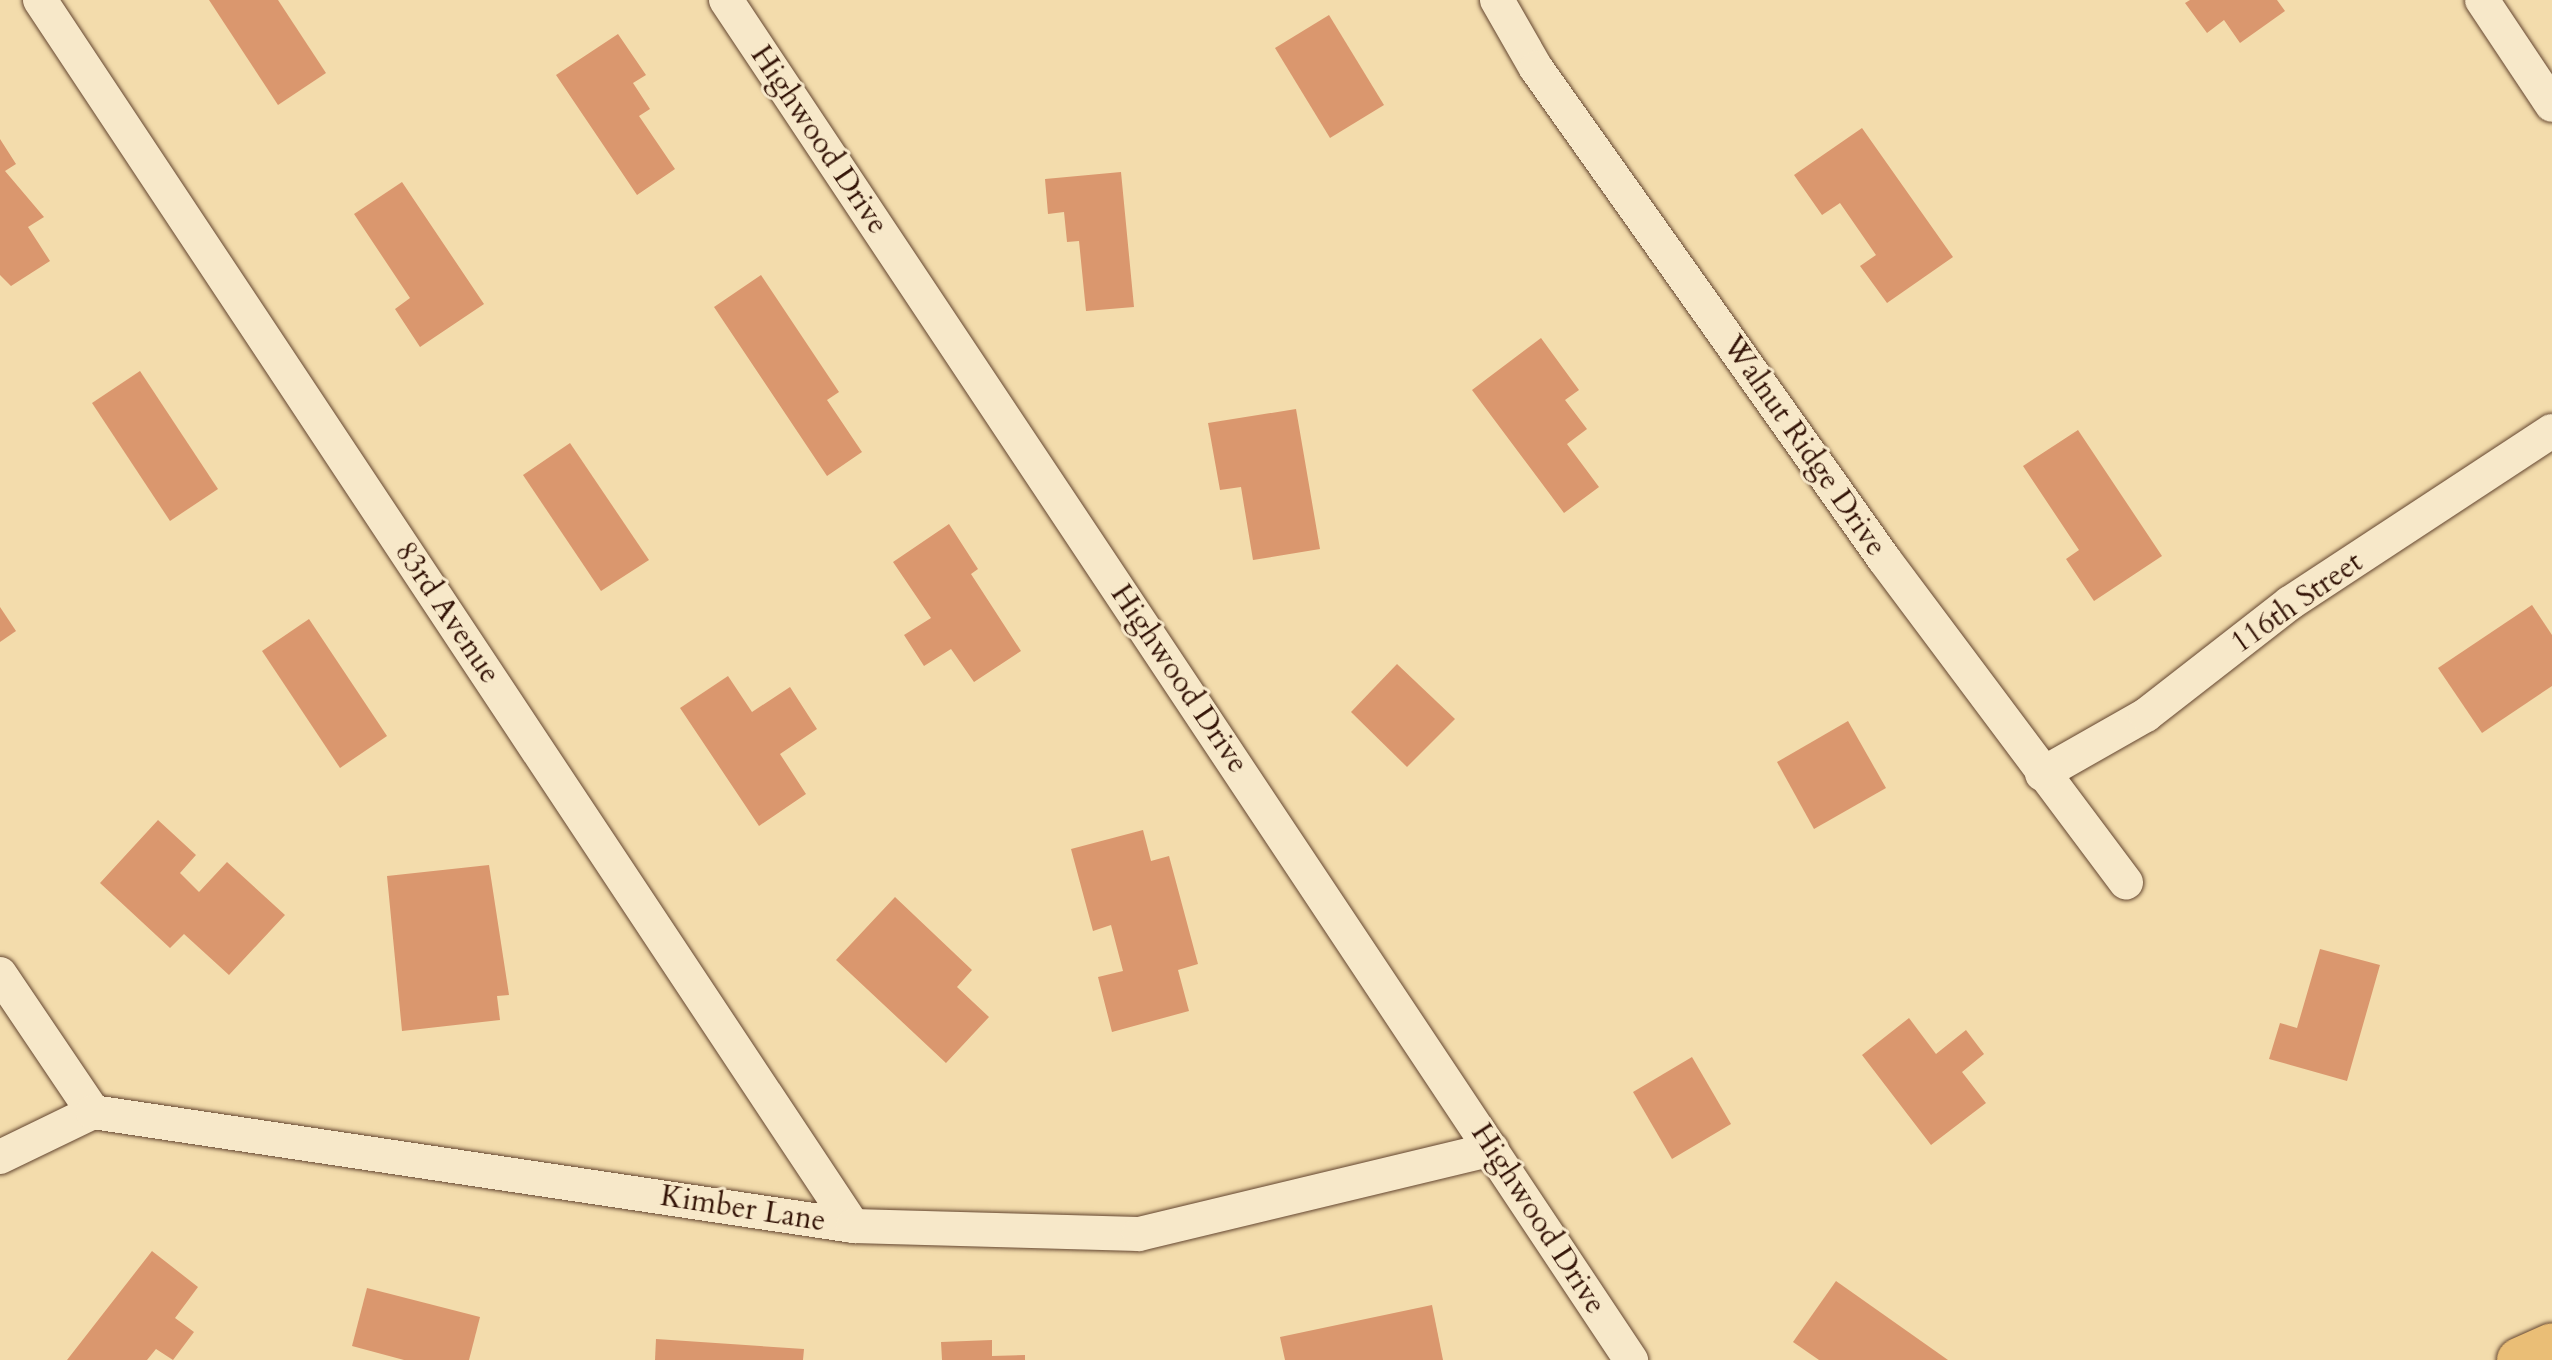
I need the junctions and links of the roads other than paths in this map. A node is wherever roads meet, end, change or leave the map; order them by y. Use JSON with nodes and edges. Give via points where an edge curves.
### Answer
{"nodes":[{"id":1,"x":40,"y":0,"type":"edge"},
{"id":2,"x":726,"y":0,"type":"edge"},
{"id":3,"x":1497,"y":0,"type":"edge"},
{"id":4,"x":2482,"y":0,"type":"edge"},
{"id":5,"x":2552,"y":105,"type":"edge"},
{"id":6,"x":2552,"y":431,"type":"edge"},
{"id":7,"x":2042,"y":774,"type":"junction"},
{"id":8,"x":2126,"y":883,"type":"dead end"},
{"id":9,"x":0,"y":974,"type":"edge"},
{"id":10,"x":93,"y":1112,"type":"junction"},
{"id":11,"x":1492,"y":1149,"type":"junction"},
{"id":12,"x":0,"y":1157,"type":"edge"},
{"id":13,"x":853,"y":1226,"type":"junction"},
{"id":14,"x":2552,"y":1345,"type":"edge"},
{"id":15,"x":1631,"y":1360,"type":"edge"},
{"id":16,"x":2519,"y":1360,"type":"edge"}],
"edges":[{"from":1,"to":13,"type":"street","name":"83rd Avenue"},
{"from":2,"to":11,"type":"street","name":"Highwood Drive"},
{"from":3,"to":7,"type":"street","name":"Walnut Ridge Drive","via":[[1536,68]]},
{"from":4,"to":5,"type":"street"},
{"from":6,"to":7,"type":"street","name":"116th Street","via":[[2290,603],[2146,715]]},
{"from":7,"to":8,"type":"street","name":"Walnut Ridge Drive"},
{"from":9,"to":10,"type":"street"},
{"from":10,"to":12,"type":"street"},
{"from":10,"to":13,"type":"street","name":"Kimber Lane"},
{"from":11,"to":13,"type":"street","name":"Kimber Lane","via":[[1139,1234]]},
{"from":11,"to":15,"type":"street","name":"Highwood Drive"},
{"from":14,"to":16,"type":"main road"}]}
